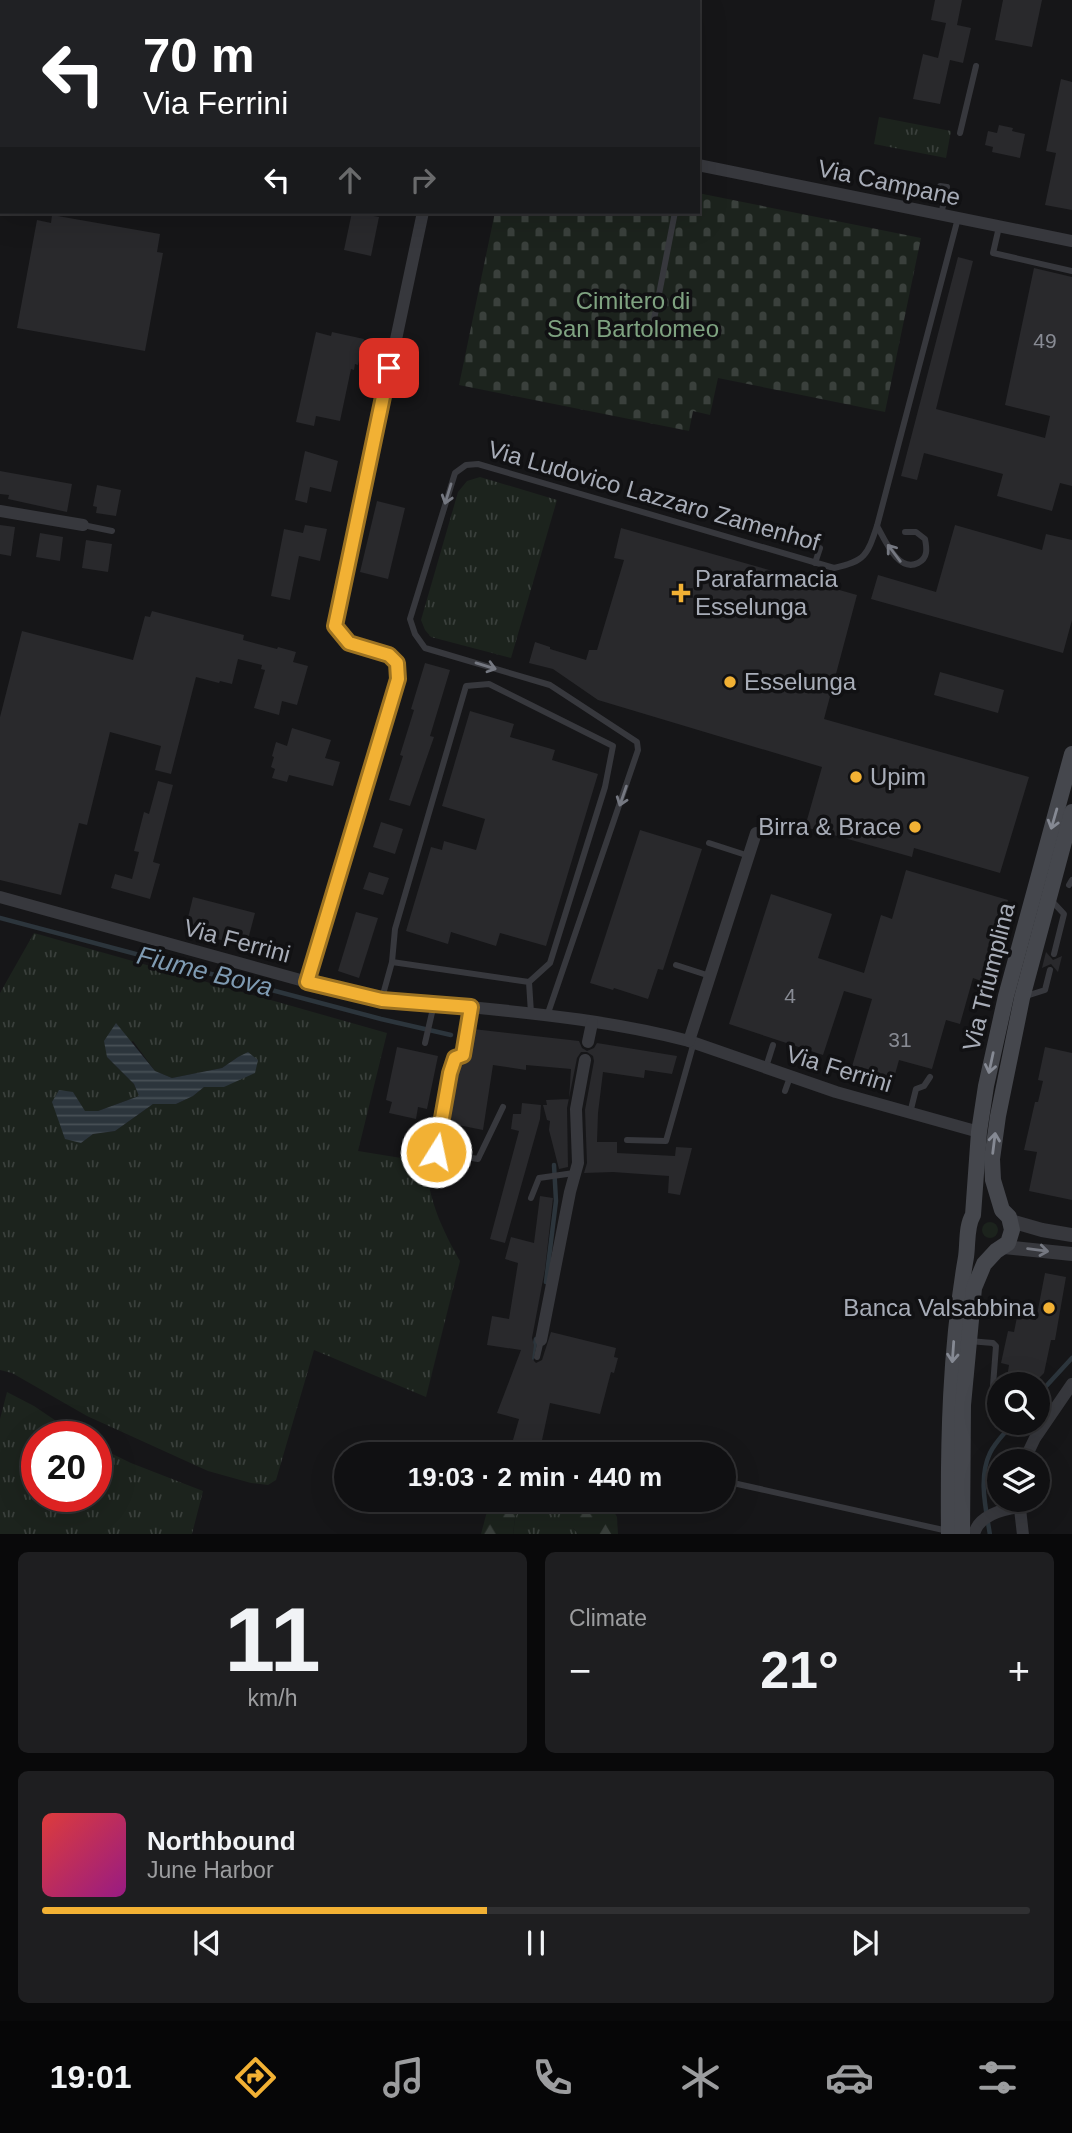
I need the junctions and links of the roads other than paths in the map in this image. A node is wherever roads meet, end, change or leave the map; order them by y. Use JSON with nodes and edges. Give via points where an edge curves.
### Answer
{"nodes":[{"id":1,"x":976,"y":66,"type":"dead end"},
{"id":2,"x":960,"y":133,"type":"dead end"},
{"id":3,"x":700,"y":165,"type":"edge"},
{"id":4,"x":940,"y":186,"type":"dead end"},
{"id":5,"x":423,"y":214,"type":"edge"},
{"id":6,"x":675,"y":214,"type":"edge"},
{"id":7,"x":941,"y":215,"type":"junction"},
{"id":8,"x":958,"y":218,"type":"junction"},
{"id":9,"x":999,"y":227,"type":"junction"},
{"id":10,"x":1072,"y":241,"type":"edge"},
{"id":11,"x":1072,"y":271,"type":"edge"},
{"id":12,"x":652,"y":330,"type":"dead end"},
{"id":13,"x":0,"y":511,"type":"edge"},
{"id":14,"x":83,"y":525,"type":"joint"},
{"id":15,"x":877,"y":526,"type":"junction"},
{"id":16,"x":112,"y":531,"type":"dead end"},
{"id":17,"x":905,"y":532,"type":"dead end"},
{"id":18,"x":820,"y":548,"type":"dead end"},
{"id":19,"x":815,"y":563,"type":"junction"},
{"id":20,"x":1072,"y":754,"type":"edge"},
{"id":21,"x":1072,"y":812,"type":"edge"},
{"id":22,"x":756,"y":833,"type":"dead end"},
{"id":23,"x":1069,"y":834,"type":"edge"},
{"id":24,"x":709,"y":843,"type":"dead end"},
{"id":25,"x":749,"y":856,"type":"junction"},
{"id":26,"x":0,"y":897,"type":"edge"},
{"id":27,"x":1048,"y":897,"type":"junction"},
{"id":28,"x":1054,"y":954,"type":"dead end"},
{"id":29,"x":392,"y":962,"type":"junction"},
{"id":30,"x":676,"y":965,"type":"dead end"},
{"id":31,"x":1050,"y":970,"type":"dead end"},
{"id":32,"x":710,"y":976,"type":"junction"},
{"id":33,"x":307,"y":982,"type":"junction"},
{"id":34,"x":529,"y":982,"type":"junction"},
{"id":35,"x":1022,"y":998,"type":"junction"},
{"id":36,"x":382,"y":1000,"type":"junction"},
{"id":37,"x":434,"y":1004,"type":"junction"},
{"id":38,"x":471,"y":1007,"type":"junction"},
{"id":39,"x":531,"y":1014,"type":"junction"},
{"id":40,"x":547,"y":1016,"type":"junction"},
{"id":41,"x":592,"y":1023,"type":"junction"},
{"id":42,"x":426,"y":1040,"type":"dead end"},
{"id":43,"x":691,"y":1041,"type":"junction"},
{"id":44,"x":589,"y":1042,"type":"dead end"},
{"id":45,"x":774,"y":1045,"type":"dead end"},
{"id":46,"x":585,"y":1060,"type":"dead end"},
{"id":47,"x":766,"y":1069,"type":"junction"},
{"id":48,"x":790,"y":1077,"type":"junction"},
{"id":49,"x":930,"y":1077,"type":"dead end"},
{"id":50,"x":785,"y":1091,"type":"dead end"},
{"id":51,"x":503,"y":1107,"type":"dead end"},
{"id":52,"x":910,"y":1113,"type":"junction"},
{"id":53,"x":979,"y":1132,"type":"junction"},
{"id":54,"x":627,"y":1140,"type":"dead end"},
{"id":55,"x":576,"y":1172,"type":"junction"},
{"id":56,"x":531,"y":1198,"type":"dead end"},
{"id":57,"x":974,"y":1215,"type":"junction"},
{"id":58,"x":1006,"y":1216,"type":"junction"},
{"id":59,"x":1072,"y":1235,"type":"edge"},
{"id":60,"x":969,"y":1236,"type":"junction"},
{"id":61,"x":1000,"y":1249,"type":"junction"},
{"id":62,"x":1072,"y":1254,"type":"edge"},
{"id":63,"x":541,"y":1340,"type":"joint"},
{"id":64,"x":968,"y":1340,"type":"junction"},
{"id":65,"x":537,"y":1357,"type":"dead end"},
{"id":66,"x":994,"y":1372,"type":"edge"},
{"id":67,"x":1072,"y":1384,"type":"edge"},
{"id":68,"x":1030,"y":1449,"type":"edge"},
{"id":69,"x":736,"y":1484,"type":"edge"},
{"id":70,"x":998,"y":1512,"type":"edge"},
{"id":71,"x":1020,"y":1512,"type":"edge"},
{"id":72,"x":953,"y":1534,"type":"edge"},
{"id":73,"x":974,"y":1534,"type":"edge"},
{"id":74,"x":1023,"y":1534,"type":"edge"}],
"edges":[{"from":1,"to":2,"type":"lane"},
{"from":3,"to":7,"type":"street","name":"Via Campane"},
{"from":4,"to":7,"type":"lane","via":[[947,187]]},
{"from":5,"to":33,"type":"street","via":[[335,626],[349,643],[389,655],[397,663],[398,679]]},
{"from":6,"to":12,"type":"lane"},
{"from":7,"to":8,"type":"street","name":"Via Campane"},
{"from":8,"to":9,"type":"street","name":"Via Campane"},
{"from":8,"to":15,"type":"lane","name":"Via Ludovico Lazzaro Zamenhof"},
{"from":9,"to":10,"type":"street","name":"Via Campane"},
{"from":9,"to":11,"type":"lane","via":[[992,254]]},
{"from":13,"to":14,"type":"street"},
{"from":14,"to":16,"type":"lane"},
{"from":17,"to":15,"type":"lane","one_way":true,"via":[[916,532],[925,539],[927,552],[913,566],[902,564]]},
{"from":15,"to":19,"type":"lane","name":"Via Ludovico Lazzaro Zamenhof","via":[[870,547],[856,563],[834,568]]},
{"from":18,"to":19,"type":"lane"},
{"from":19,"to":40,"type":"lane","name":"Via Ludovico Lazzaro Zamenhof","one_way":true,"via":[[478,464],[455,473],[410,619],[415,634],[425,648],[550,685],[637,742],[636,760]]},
{"from":20,"to":53,"type":"main road","name":"Via Triumplina","one_way":true,"via":[[1006,996]]},
{"from":21,"to":23,"type":"main road","name":"Via Triumplina"},
{"from":22,"to":25,"type":"street"},
{"from":23,"to":27,"type":"main road","name":"Via Triumplina"},
{"from":24,"to":25,"type":"lane"},
{"from":25,"to":32,"type":"street"},
{"from":26,"to":33,"type":"street","name":"Via Ferrini"},
{"from":27,"to":28,"type":"lane","via":[[1064,914]]},
{"from":27,"to":35,"type":"main road","name":"Via Triumplina"},
{"from":29,"to":34,"type":"lane"},
{"from":29,"to":34,"type":"lane","via":[[395,929],[466,686],[489,684],[613,746],[605,787],[550,963]]},
{"from":29,"to":36,"type":"lane"},
{"from":30,"to":32,"type":"lane"},
{"from":31,"to":35,"type":"lane","via":[[1045,990]]},
{"from":32,"to":43,"type":"street"},
{"from":33,"to":36,"type":"street","name":"Via Ferrini"},
{"from":34,"to":39,"type":"lane"},
{"from":58,"to":35,"type":"main road","name":"Via Triumplina","one_way":true,"via":[[995,1190],[992,1159]]},
{"from":36,"to":37,"type":"street","name":"Via Ferrini"},
{"from":37,"to":38,"type":"street","name":"Via Ferrini"},
{"from":37,"to":42,"type":"lane"},
{"from":38,"to":39,"type":"street","name":"Via Ferrini"},
{"from":38,"to":51,"type":"lane","via":[[463,1055],[455,1058],[450,1073],[436,1152],[478,1159]]},
{"from":39,"to":40,"type":"street","name":"Via Ferrini"},
{"from":40,"to":41,"type":"street","name":"Via Ferrini"},
{"from":41,"to":43,"type":"street","name":"Via Ferrini"},
{"from":41,"to":44,"type":"street"},
{"from":43,"to":47,"type":"street","name":"Via Ferrini"},
{"from":43,"to":54,"type":"lane","via":[[666,1141]]},
{"from":45,"to":47,"type":"lane"},
{"from":46,"to":55,"type":"street","via":[[576,1109]]},
{"from":47,"to":48,"type":"street","name":"Via Ferrini"},
{"from":48,"to":50,"type":"lane"},
{"from":48,"to":52,"type":"street","name":"Via Ferrini"},
{"from":49,"to":52,"type":"lane","via":[[916,1089]]},
{"from":52,"to":53,"type":"street","name":"Via Ferrini"},
{"from":53,"to":57,"type":"main road","name":"Via Triumplina"},
{"from":55,"to":56,"type":"lane","via":[[539,1178]]},
{"from":55,"to":63,"type":"street"},
{"from":57,"to":58,"type":"main road","via":[[993,1208]]},
{"from":57,"to":60,"type":"main road","name":"Via Triumplina"},
{"from":58,"to":59,"type":"street"},
{"from":58,"to":61,"type":"main road","name":"Via Triumplina","via":[[1012,1235]]},
{"from":60,"to":61,"type":"main road","via":[[982,1250]]},
{"from":60,"to":72,"type":"main road","name":"Via Triumplina","one_way":true,"via":[[951,1373]]},
{"from":61,"to":62,"type":"street","one_way":true},
{"from":61,"to":64,"type":"main road","name":"Via Triumplina","via":[[984,1264],[974,1289]]},
{"from":63,"to":65,"type":"lane"},
{"from":64,"to":66,"type":"lane","via":[[996,1346]]},
{"from":64,"to":72,"type":"main road","name":"Via Triumplina"},
{"from":67,"to":68,"type":"street"},
{"from":69,"to":72,"type":"lane"},
{"from":70,"to":73,"type":"street","via":[[976,1525]]},
{"from":71,"to":74,"type":"street"}]}
